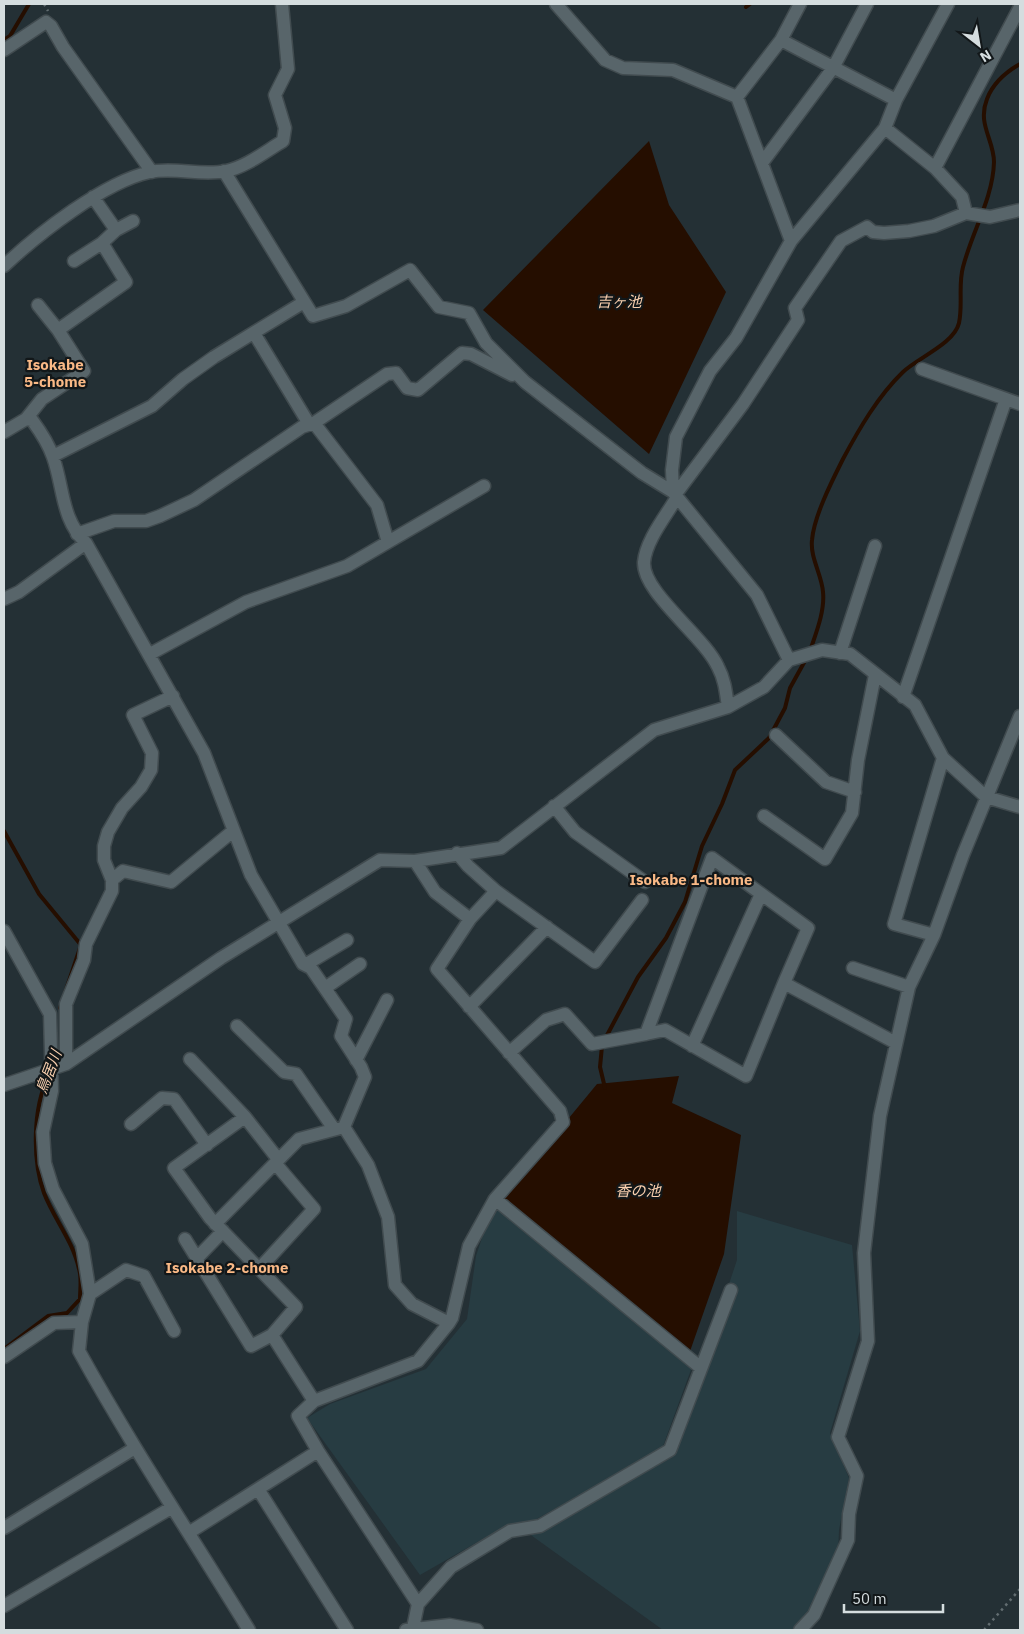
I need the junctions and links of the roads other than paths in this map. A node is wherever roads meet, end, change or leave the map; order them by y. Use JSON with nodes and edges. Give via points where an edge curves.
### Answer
{"nodes":[{"id":1,"x":282,"y":4,"type":"edge"},
{"id":2,"x":556,"y":4,"type":"edge"},
{"id":3,"x":800,"y":4,"type":"edge"},
{"id":4,"x":867,"y":4,"type":"edge"},
{"id":5,"x":948,"y":4,"type":"edge"},
{"id":6,"x":1020,"y":7,"type":"edge"},
{"id":7,"x":781,"y":40,"type":"junction"},
{"id":8,"x":4,"y":50,"type":"edge"},
{"id":9,"x":833,"y":68,"type":"junction"},
{"id":10,"x":737,"y":96,"type":"junction"},
{"id":11,"x":896,"y":100,"type":"junction"},
{"id":12,"x":885,"y":128,"type":"junction"},
{"id":13,"x":762,"y":163,"type":"junction"},
{"id":14,"x":935,"y":168,"type":"junction"},
{"id":15,"x":224,"y":171,"type":"junction"},
{"id":16,"x":152,"y":172,"type":"junction"},
{"id":17,"x":93,"y":197,"type":"junction"},
{"id":18,"x":1020,"y":210,"type":"edge"},
{"id":19,"x":966,"y":213,"type":"junction"},
{"id":20,"x":133,"y":221,"type":"dead end"},
{"id":21,"x":116,"y":230,"type":"junction"},
{"id":22,"x":791,"y":242,"type":"junction"},
{"id":23,"x":102,"y":243,"type":"junction"},
{"id":24,"x":74,"y":261,"type":"dead end"},
{"id":25,"x":4,"y":266,"type":"edge"},
{"id":26,"x":304,"y":302,"type":"junction"},
{"id":27,"x":38,"y":305,"type":"dead end"},
{"id":28,"x":58,"y":330,"type":"junction"},
{"id":29,"x":254,"y":332,"type":"junction"},
{"id":30,"x":922,"y":369,"type":"dead end"},
{"id":31,"x":525,"y":382,"type":"junction"},
{"id":32,"x":1006,"y":399,"type":"junction"},
{"id":33,"x":1020,"y":404,"type":"edge"},
{"id":34,"x":26,"y":419,"type":"junction"},
{"id":35,"x":312,"y":423,"type":"junction"},
{"id":36,"x":4,"y":432,"type":"edge"},
{"id":37,"x":53,"y":456,"type":"junction"},
{"id":38,"x":484,"y":486,"type":"dead end"},
{"id":39,"x":675,"y":495,"type":"junction"},
{"id":40,"x":81,"y":538,"type":"junction"},
{"id":41,"x":388,"y":542,"type":"junction"},
{"id":42,"x":875,"y":546,"type":"dead end"},
{"id":43,"x":4,"y":599,"type":"edge"},
{"id":44,"x":840,"y":653,"type":"junction"},
{"id":45,"x":150,"y":654,"type":"junction"},
{"id":46,"x":789,"y":660,"type":"junction"},
{"id":47,"x":874,"y":675,"type":"junction"},
{"id":48,"x":173,"y":696,"type":"junction"},
{"id":49,"x":904,"y":697,"type":"junction"},
{"id":50,"x":728,"y":708,"type":"junction"},
{"id":51,"x":1020,"y":716,"type":"edge"},
{"id":52,"x":776,"y":734,"type":"dead end"},
{"id":53,"x":942,"y":758,"type":"junction"},
{"id":54,"x":855,"y":792,"type":"junction"},
{"id":55,"x":986,"y":797,"type":"junction"},
{"id":56,"x":554,"y":806,"type":"junction"},
{"id":57,"x":1020,"y":807,"type":"edge"},
{"id":58,"x":764,"y":816,"type":"dead end"},
{"id":59,"x":233,"y":831,"type":"junction"},
{"id":60,"x":457,"y":853,"type":"junction"},
{"id":61,"x":415,"y":861,"type":"junction"},
{"id":62,"x":112,"y":880,"type":"junction"},
{"id":63,"x":645,"y":882,"type":"dead end"},
{"id":64,"x":496,"y":891,"type":"junction"},
{"id":65,"x":761,"y":894,"type":"junction"},
{"id":66,"x":642,"y":900,"type":"dead end"},
{"id":67,"x":470,"y":919,"type":"junction"},
{"id":68,"x":278,"y":923,"type":"junction"},
{"id":69,"x":547,"y":927,"type":"junction"},
{"id":70,"x":4,"y":931,"type":"edge"},
{"id":71,"x":934,"y":935,"type":"junction"},
{"id":72,"x":347,"y":940,"type":"dead end"},
{"id":73,"x":360,"y":964,"type":"dead end"},
{"id":74,"x":305,"y":965,"type":"junction"},
{"id":75,"x":853,"y":968,"type":"dead end"},
{"id":76,"x":784,"y":983,"type":"junction"},
{"id":77,"x":909,"y":987,"type":"junction"},
{"id":78,"x":325,"y":988,"type":"junction"},
{"id":79,"x":387,"y":1000,"type":"dead end"},
{"id":80,"x":469,"y":1007,"type":"junction"},
{"id":81,"x":238,"y":1026,"type":"dead end"},
{"id":82,"x":646,"y":1034,"type":"junction"},
{"id":83,"x":896,"y":1043,"type":"junction"},
{"id":84,"x":692,"y":1046,"type":"junction"},
{"id":85,"x":509,"y":1053,"type":"junction"},
{"id":86,"x":190,"y":1059,"type":"dead end"},
{"id":87,"x":356,"y":1060,"type":"junction"},
{"id":88,"x":66,"y":1064,"type":"junction"},
{"id":89,"x":51,"y":1070,"type":"junction"},
{"id":90,"x":4,"y":1085,"type":"edge"},
{"id":91,"x":245,"y":1117,"type":"junction"},
{"id":92,"x":130,"y":1124,"type":"dead end"},
{"id":93,"x":339,"y":1128,"type":"junction"},
{"id":94,"x":207,"y":1145,"type":"junction"},
{"id":95,"x":276,"y":1161,"type":"junction"},
{"id":96,"x":495,"y":1199,"type":"junction"},
{"id":97,"x":219,"y":1227,"type":"junction"},
{"id":98,"x":185,"y":1239,"type":"dead end"},
{"id":99,"x":197,"y":1258,"type":"junction"},
{"id":100,"x":259,"y":1269,"type":"junction"},
{"id":101,"x":731,"y":1290,"type":"dead end"},
{"id":102,"x":90,"y":1294,"type":"junction"},
{"id":103,"x":82,"y":1322,"type":"junction"},
{"id":104,"x":449,"y":1322,"type":"junction"},
{"id":105,"x":174,"y":1331,"type":"dead end"},
{"id":106,"x":272,"y":1335,"type":"junction"},
{"id":107,"x":4,"y":1357,"type":"edge"},
{"id":108,"x":701,"y":1368,"type":"junction"},
{"id":109,"x":314,"y":1401,"type":"junction"},
{"id":110,"x":135,"y":1448,"type":"junction"},
{"id":111,"x":318,"y":1450,"type":"junction"},
{"id":112,"x":258,"y":1489,"type":"junction"},
{"id":113,"x":171,"y":1508,"type":"junction"},
{"id":114,"x":4,"y":1528,"type":"edge"},
{"id":115,"x":190,"y":1532,"type":"junction"},
{"id":116,"x":418,"y":1604,"type":"junction"},
{"id":117,"x":4,"y":1606,"type":"edge"},
{"id":118,"x":452,"y":1628,"type":"edge"},
{"id":119,"x":409,"y":1629,"type":"edge"},
{"id":120,"x":249,"y":1630,"type":"edge"},
{"id":121,"x":347,"y":1630,"type":"edge"},
{"id":122,"x":477,"y":1630,"type":"edge"},
{"id":123,"x":800,"y":1630,"type":"edge"}],
"edges":[{"from":1,"to":15,"type":"street","via":[[288,69],[276,95],[285,128],[283,141],[236,168]]},
{"from":2,"to":10,"type":"street","via":[[605,60],[623,68],[673,70]]},
{"from":3,"to":7,"type":"street"},
{"from":4,"to":9,"type":"street"},
{"from":5,"to":11,"type":"street"},
{"from":6,"to":14,"type":"street"},
{"from":7,"to":9,"type":"street"},
{"from":7,"to":10,"type":"street"},
{"from":8,"to":16,"type":"street","via":[[46,22],[51,26]]},
{"from":9,"to":11,"type":"street"},
{"from":9,"to":13,"type":"street"},
{"from":10,"to":13,"type":"street"},
{"from":11,"to":12,"type":"street"},
{"from":12,"to":14,"type":"street"},
{"from":12,"to":22,"type":"street"},
{"from":13,"to":22,"type":"street"},
{"from":14,"to":19,"type":"street","via":[[962,197]]},
{"from":15,"to":16,"type":"street"},
{"from":15,"to":26,"type":"street"},
{"from":16,"to":17,"type":"street","via":[[124,179]]},
{"from":17,"to":21,"type":"street"},
{"from":17,"to":25,"type":"street"},
{"from":18,"to":19,"type":"street","via":[[990,217]]},
{"from":19,"to":39,"type":"street","via":[[934,226],[909,231],[873,232],[867,227],[841,241],[795,308],[798,320],[743,404]]},
{"from":20,"to":21,"type":"street"},
{"from":21,"to":23,"type":"street"},
{"from":22,"to":39,"type":"street","via":[[736,338],[710,371],[685,417],[676,437],[672,470]]},
{"from":23,"to":24,"type":"street"},
{"from":23,"to":28,"type":"street","via":[[126,282]]},
{"from":26,"to":29,"type":"street"},
{"from":26,"to":31,"type":"street","via":[[313,316],[346,306],[410,270],[439,307],[469,313],[486,344]]},
{"from":27,"to":28,"type":"street"},
{"from":28,"to":34,"type":"street","via":[[84,371],[42,399]]},
{"from":29,"to":35,"type":"street"},
{"from":29,"to":37,"type":"street","via":[[183,378],[152,406]]},
{"from":30,"to":32,"type":"street"},
{"from":31,"to":35,"type":"street","via":[[471,354],[462,353],[418,390],[407,388],[396,373],[387,374]]},
{"from":31,"to":39,"type":"street"},
{"from":32,"to":33,"type":"street"},
{"from":32,"to":49,"type":"street"},
{"from":34,"to":36,"type":"street"},
{"from":34,"to":37,"type":"street","via":[[37,426]]},
{"from":35,"to":40,"type":"street","via":[[194,500],[146,521],[114,521]]},
{"from":35,"to":41,"type":"street","via":[[378,505]]},
{"from":37,"to":40,"type":"street","via":[[66,515]]},
{"from":38,"to":41,"type":"street"},
{"from":39,"to":46,"type":"street","via":[[757,595]]},
{"from":39,"to":50,"type":"street","via":[[649,544],[644,562],[648,580],[656,594],[699,638],[718,665],[725,682]]},
{"from":40,"to":43,"type":"street","via":[[19,592]]},
{"from":40,"to":45,"type":"street"},
{"from":41,"to":45,"type":"street","via":[[347,566],[246,602]]},
{"from":42,"to":44,"type":"street"},
{"from":44,"to":46,"type":"street","via":[[822,650]]},
{"from":44,"to":47,"type":"street","via":[[850,654]]},
{"from":45,"to":48,"type":"street"},
{"from":46,"to":50,"type":"street","via":[[764,686]]},
{"from":47,"to":49,"type":"street"},
{"from":47,"to":54,"type":"street"},
{"from":48,"to":59,"type":"street","via":[[204,753]]},
{"from":48,"to":62,"type":"street","via":[[133,716],[152,753],[151,770],[108,832],[104,860]]},
{"from":49,"to":53,"type":"street","via":[[915,705]]},
{"from":50,"to":56,"type":"street","via":[[654,730]]},
{"from":51,"to":55,"type":"street"},
{"from":52,"to":54,"type":"street","via":[[826,782]]},
{"from":53,"to":55,"type":"street"},
{"from":53,"to":71,"type":"street","via":[[894,924]]},
{"from":54,"to":58,"type":"street","via":[[852,813],[825,859]]},
{"from":55,"to":57,"type":"street"},
{"from":55,"to":71,"type":"street"},
{"from":56,"to":60,"type":"street","via":[[500,848]]},
{"from":56,"to":63,"type":"street","via":[[575,832]]},
{"from":59,"to":62,"type":"street","via":[[171,882],[123,871]]},
{"from":59,"to":68,"type":"street"},
{"from":60,"to":61,"type":"street"},
{"from":60,"to":64,"type":"street"},
{"from":61,"to":67,"type":"street","via":[[435,892]]},
{"from":61,"to":68,"type":"street","via":[[380,860]]},
{"from":62,"to":88,"type":"street","via":[[112,891],[86,944],[84,960],[66,1004]]},
{"from":64,"to":67,"type":"street"},
{"from":64,"to":69,"type":"street"},
{"from":65,"to":76,"type":"street","via":[[808,928]]},
{"from":65,"to":82,"type":"street","via":[[712,858]]},
{"from":65,"to":84,"type":"street"},
{"from":66,"to":69,"type":"street","via":[[595,962]]},
{"from":67,"to":80,"type":"street","via":[[436,969]]},
{"from":68,"to":74,"type":"street"},
{"from":68,"to":88,"type":"street"},
{"from":69,"to":80,"type":"street"},
{"from":70,"to":89,"type":"street","via":[[50,1014]]},
{"from":71,"to":77,"type":"street"},
{"from":72,"to":74,"type":"street"},
{"from":73,"to":78,"type":"street"},
{"from":74,"to":78,"type":"street","via":[[311,968]]},
{"from":75,"to":77,"type":"street"},
{"from":76,"to":83,"type":"street"},
{"from":76,"to":84,"type":"street","via":[[746,1076]]},
{"from":77,"to":83,"type":"street"},
{"from":78,"to":87,"type":"street","via":[[346,1019],[341,1036]]},
{"from":79,"to":87,"type":"street"},
{"from":80,"to":85,"type":"street"},
{"from":81,"to":93,"type":"street","via":[[284,1072],[296,1074]]},
{"from":82,"to":84,"type":"street","via":[[665,1030]]},
{"from":82,"to":85,"type":"street","via":[[592,1044],[565,1014],[546,1020]]},
{"from":83,"to":123,"type":"street","via":[[880,1116],[864,1253],[868,1341],[838,1437],[856,1476],[848,1540],[814,1615]]},
{"from":85,"to":96,"type":"street","via":[[560,1112],[563,1122]]},
{"from":86,"to":91,"type":"street"},
{"from":87,"to":93,"type":"street","via":[[365,1077]]},
{"from":88,"to":89,"type":"street"},
{"from":89,"to":90,"type":"street"},
{"from":89,"to":102,"type":"street","via":[[52,1091],[43,1132],[45,1163],[53,1189],[82,1244]]},
{"from":91,"to":94,"type":"street"},
{"from":91,"to":95,"type":"street"},
{"from":92,"to":94,"type":"street","via":[[162,1098],[174,1099]]},
{"from":93,"to":95,"type":"street","via":[[299,1139]]},
{"from":93,"to":104,"type":"street","via":[[368,1165],[388,1217],[395,1284],[412,1304]]},
{"from":94,"to":97,"type":"street","via":[[174,1168]]},
{"from":95,"to":97,"type":"street"},
{"from":95,"to":100,"type":"street","via":[[314,1210]]},
{"from":96,"to":104,"type":"street","via":[[469,1246]]},
{"from":96,"to":108,"type":"street"},
{"from":97,"to":99,"type":"street"},
{"from":97,"to":100,"type":"street"},
{"from":98,"to":99,"type":"street"},
{"from":99,"to":106,"type":"street","via":[[251,1346]]},
{"from":100,"to":106,"type":"street","via":[[296,1307]]},
{"from":101,"to":108,"type":"street"},
{"from":102,"to":103,"type":"street"},
{"from":102,"to":105,"type":"street","via":[[126,1270],[144,1276]]},
{"from":103,"to":107,"type":"street","via":[[54,1323]]},
{"from":103,"to":110,"type":"street","via":[[79,1351]]},
{"from":104,"to":109,"type":"street","via":[[418,1361]]},
{"from":106,"to":109,"type":"street"},
{"from":108,"to":116,"type":"street","via":[[670,1450],[540,1526],[510,1531],[451,1567]]},
{"from":109,"to":111,"type":"street","via":[[298,1416]]},
{"from":110,"to":113,"type":"street"},
{"from":110,"to":114,"type":"street"},
{"from":111,"to":112,"type":"street"},
{"from":111,"to":116,"type":"street"},
{"from":112,"to":115,"type":"street"},
{"from":112,"to":121,"type":"street"},
{"from":113,"to":115,"type":"street"},
{"from":113,"to":117,"type":"street"},
{"from":115,"to":120,"type":"street"},
{"from":116,"to":119,"type":"street"},
{"from":118,"to":119,"type":"street"},
{"from":118,"to":122,"type":"street"}]}
